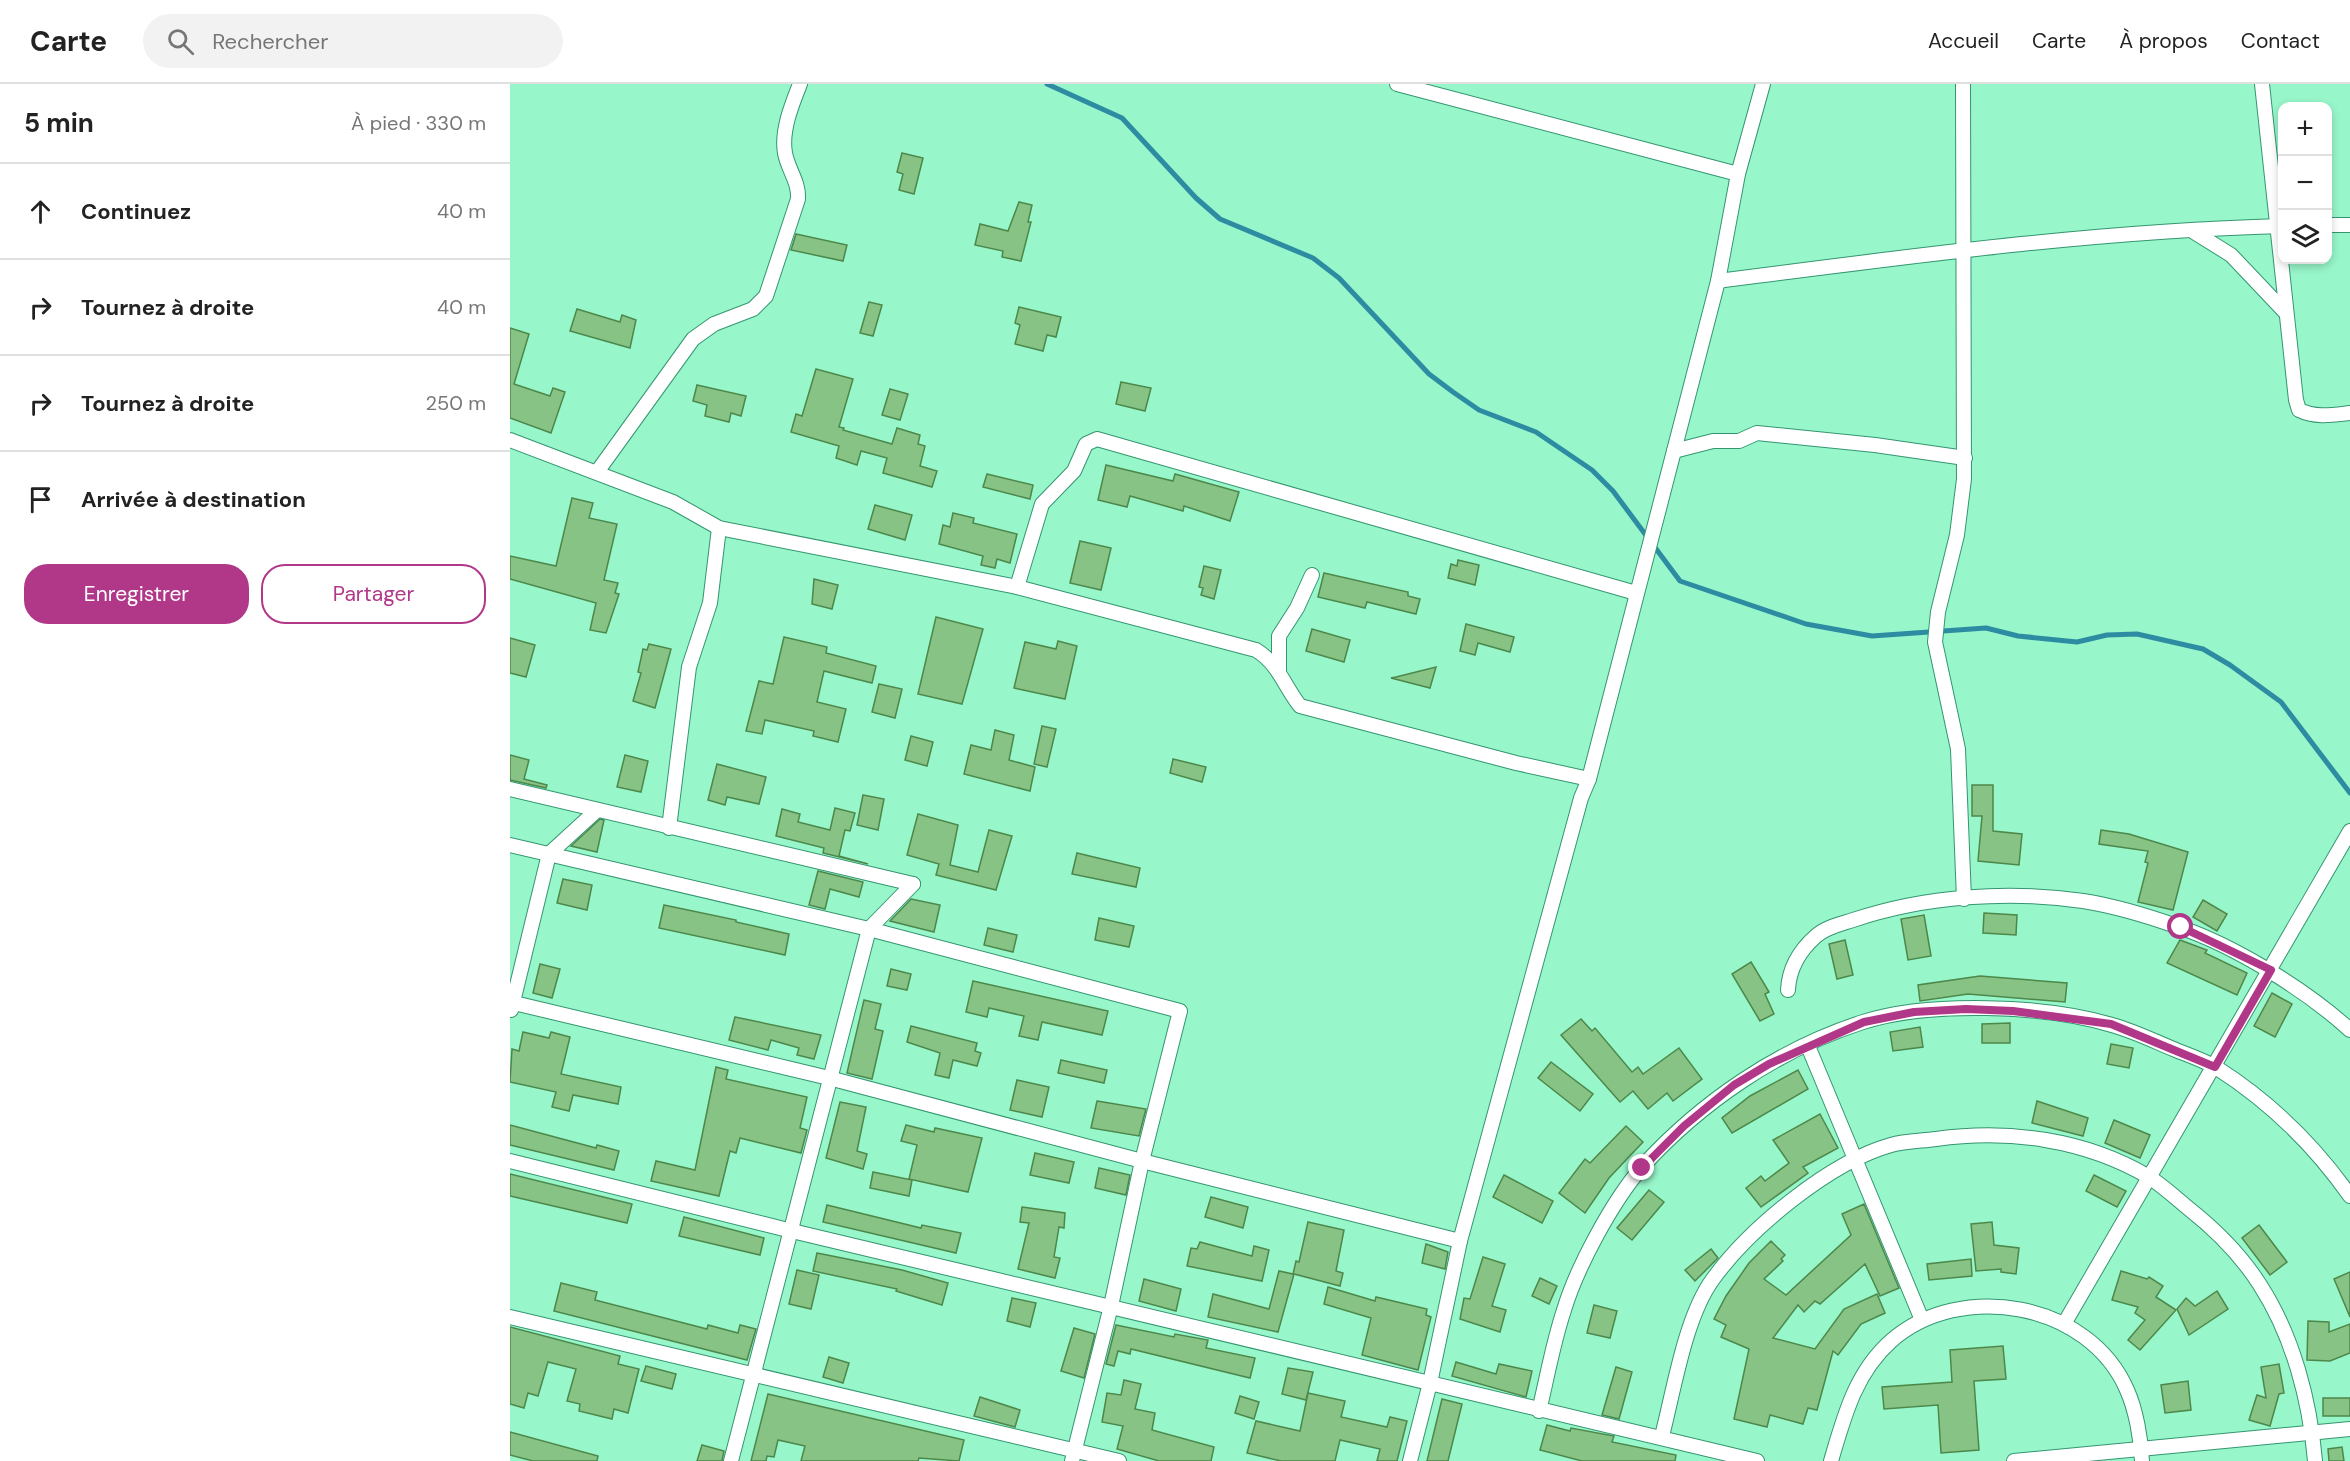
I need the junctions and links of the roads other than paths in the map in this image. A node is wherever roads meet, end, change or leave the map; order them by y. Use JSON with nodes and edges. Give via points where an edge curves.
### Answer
{"nodes":[{"id":1,"x":800,"y":84,"type":"edge"},
{"id":2,"x":1397,"y":84,"type":"edge"},
{"id":3,"x":1763,"y":84,"type":"edge"},
{"id":4,"x":1963,"y":84,"type":"edge"},
{"id":5,"x":2262,"y":84,"type":"edge"},
{"id":6,"x":1738,"y":174,"type":"junction"},
{"id":7,"x":2278,"y":218,"type":"edge"},
{"id":8,"x":2332,"y":225,"type":"edge"},
{"id":9,"x":2350,"y":225,"type":"edge"},
{"id":10,"x":2278,"y":226,"type":"edge"},
{"id":11,"x":2193,"y":231,"type":"junction"},
{"id":12,"x":1963,"y":250,"type":"junction"},
{"id":13,"x":2282,"y":264,"type":"edge"},
{"id":14,"x":1718,"y":280,"type":"junction"},
{"id":15,"x":2286,"y":313,"type":"junction"},
{"id":16,"x":2350,"y":412,"type":"edge"},
{"id":17,"x":510,"y":440,"type":"edge"},
{"id":18,"x":1674,"y":451,"type":"junction"},
{"id":19,"x":1965,"y":458,"type":"junction"},
{"id":20,"x":597,"y":472,"type":"junction"},
{"id":21,"x":719,"y":528,"type":"junction"},
{"id":22,"x":1312,"y":574,"type":"dead end"},
{"id":23,"x":1017,"y":587,"type":"junction"},
{"id":24,"x":1636,"y":594,"type":"junction"},
{"id":25,"x":1279,"y":670,"type":"junction"},
{"id":26,"x":1590,"y":779,"type":"junction"},
{"id":27,"x":510,"y":789,"type":"edge"},
{"id":28,"x":596,"y":811,"type":"junction"},
{"id":29,"x":669,"y":828,"type":"junction"},
{"id":30,"x":2350,"y":831,"type":"edge"},
{"id":31,"x":510,"y":844,"type":"edge"},
{"id":32,"x":549,"y":854,"type":"junction"},
{"id":33,"x":1964,"y":899,"type":"junction"},
{"id":34,"x":869,"y":929,"type":"junction"},
{"id":35,"x":2271,"y":970,"type":"junction"},
{"id":36,"x":1788,"y":990,"type":"dead end"},
{"id":37,"x":511,"y":1006,"type":"edge"},
{"id":38,"x":2350,"y":1030,"type":"edge"},
{"id":39,"x":1808,"y":1046,"type":"junction"},
{"id":40,"x":2215,"y":1067,"type":"junction"},
{"id":41,"x":829,"y":1078,"type":"junction"},
{"id":42,"x":1857,"y":1158,"type":"junction"},
{"id":43,"x":510,"y":1161,"type":"edge"},
{"id":44,"x":1142,"y":1161,"type":"junction"},
{"id":45,"x":2150,"y":1178,"type":"junction"},
{"id":46,"x":2350,"y":1196,"type":"edge"},
{"id":47,"x":792,"y":1231,"type":"junction"},
{"id":48,"x":1460,"y":1241,"type":"junction"},
{"id":49,"x":1111,"y":1306,"type":"junction"},
{"id":50,"x":510,"y":1317,"type":"edge"},
{"id":51,"x":1922,"y":1320,"type":"junction"},
{"id":52,"x":2064,"y":1324,"type":"junction"},
{"id":53,"x":753,"y":1374,"type":"junction"},
{"id":54,"x":1430,"y":1383,"type":"junction"},
{"id":55,"x":1539,"y":1411,"type":"junction"},
{"id":56,"x":2350,"y":1429,"type":"edge"},
{"id":57,"x":2313,"y":1432,"type":"junction"},
{"id":58,"x":1662,"y":1436,"type":"junction"},
{"id":59,"x":2142,"y":1455,"type":"edge"},
{"id":60,"x":1073,"y":1456,"type":"edge"},
{"id":61,"x":731,"y":1461,"type":"edge"},
{"id":62,"x":1119,"y":1461,"type":"edge"},
{"id":63,"x":1410,"y":1461,"type":"edge"},
{"id":64,"x":1757,"y":1461,"type":"edge"},
{"id":65,"x":1831,"y":1461,"type":"edge"},
{"id":66,"x":2014,"y":1461,"type":"edge"},
{"id":67,"x":2315,"y":1461,"type":"edge"}],
"edges":[{"from":1,"to":20,"type":"street","via":[[791,107],[785,153],[799,188],[798,199],[766,296],[753,309],[714,324],[693,339]]},
{"from":2,"to":6,"type":"street"},
{"from":3,"to":6,"type":"street"},
{"from":4,"to":12,"type":"street"},
{"from":5,"to":7,"type":"street"},
{"from":6,"to":14,"type":"street"},
{"from":8,"to":9,"type":"street"},
{"from":10,"to":11,"type":"street"},
{"from":11,"to":12,"type":"street"},
{"from":11,"to":15,"type":"street","via":[[2231,255]]},
{"from":12,"to":14,"type":"street"},
{"from":12,"to":19,"type":"street"},
{"from":13,"to":15,"type":"street"},
{"from":14,"to":18,"type":"street"},
{"from":15,"to":16,"type":"street","via":[[2299,410],[2320,417]]},
{"from":17,"to":20,"type":"street"},
{"from":18,"to":19,"type":"street","via":[[1713,441],[1739,441],[1757,433]]},
{"from":18,"to":24,"type":"street"},
{"from":19,"to":33,"type":"street","via":[[1957,535],[1938,612],[1935,642],[1958,749]]},
{"from":20,"to":21,"type":"street","via":[[673,502]]},
{"from":21,"to":23,"type":"street"},
{"from":21,"to":29,"type":"street","via":[[710,603],[689,667]]},
{"from":22,"to":25,"type":"street","via":[[1279,636]]},
{"from":23,"to":24,"type":"street","via":[[1042,504],[1074,471],[1086,444],[1097,439]]},
{"from":23,"to":25,"type":"street","via":[[1256,650]]},
{"from":24,"to":26,"type":"street"},
{"from":25,"to":26,"type":"street","via":[[1300,706]]},
{"from":26,"to":48,"type":"street","via":[[1581,798]]},
{"from":27,"to":28,"type":"street"},
{"from":28,"to":29,"type":"street"},
{"from":28,"to":32,"type":"street"},
{"from":29,"to":34,"type":"street","via":[[913,884]]},
{"from":30,"to":35,"type":"street"},
{"from":31,"to":32,"type":"street"},
{"from":32,"to":34,"type":"street"},
{"from":32,"to":37,"type":"street"},
{"from":33,"to":35,"type":"street","via":[[2013,895],[2116,908],[2181,927]]},
{"from":33,"to":36,"type":"street","via":[[1888,908],[1817,934],[1790,972]]},
{"from":34,"to":41,"type":"street"},
{"from":34,"to":44,"type":"street","via":[[1180,1011]]},
{"from":35,"to":38,"type":"street"},
{"from":35,"to":40,"type":"street"},
{"from":37,"to":41,"type":"street"},
{"from":39,"to":40,"type":"street","via":[[1864,1022],[1914,1012],[2013,1011],[2111,1024]]},
{"from":39,"to":42,"type":"street"},
{"from":39,"to":55,"type":"street","via":[[1734,1085],[1684,1126],[1642,1168],[1620,1197],[1564,1309]]},
{"from":40,"to":45,"type":"street"},
{"from":40,"to":46,"type":"street","via":[[2299,1133]]},
{"from":41,"to":44,"type":"street"},
{"from":41,"to":47,"type":"street"},
{"from":42,"to":45,"type":"street","via":[[1892,1145],[2008,1133],[2101,1154]]},
{"from":42,"to":51,"type":"street"},
{"from":42,"to":58,"type":"street","via":[[1778,1209],[1712,1280],[1693,1319]]},
{"from":43,"to":47,"type":"street"},
{"from":44,"to":48,"type":"street"},
{"from":44,"to":49,"type":"street"},
{"from":45,"to":52,"type":"street"},
{"from":45,"to":57,"type":"street","via":[[2212,1228],[2260,1284],[2282,1324]]},
{"from":47,"to":49,"type":"street"},
{"from":47,"to":53,"type":"street"},
{"from":48,"to":54,"type":"street"},
{"from":49,"to":54,"type":"street"},
{"from":49,"to":60,"type":"street"},
{"from":50,"to":53,"type":"street"},
{"from":51,"to":52,"type":"street","via":[[1949,1310],[1981,1305],[2027,1311]]},
{"from":51,"to":65,"type":"street","via":[[1892,1341],[1865,1371],[1854,1389]]},
{"from":52,"to":59,"type":"street","via":[[2105,1358],[2127,1390]]},
{"from":53,"to":60,"type":"street"},
{"from":53,"to":61,"type":"street"},
{"from":54,"to":55,"type":"street"},
{"from":54,"to":63,"type":"street"},
{"from":55,"to":58,"type":"street"},
{"from":56,"to":57,"type":"street"},
{"from":57,"to":59,"type":"street"},
{"from":57,"to":67,"type":"street"},
{"from":58,"to":64,"type":"street"},
{"from":59,"to":66,"type":"street"},
{"from":60,"to":62,"type":"street"}]}
